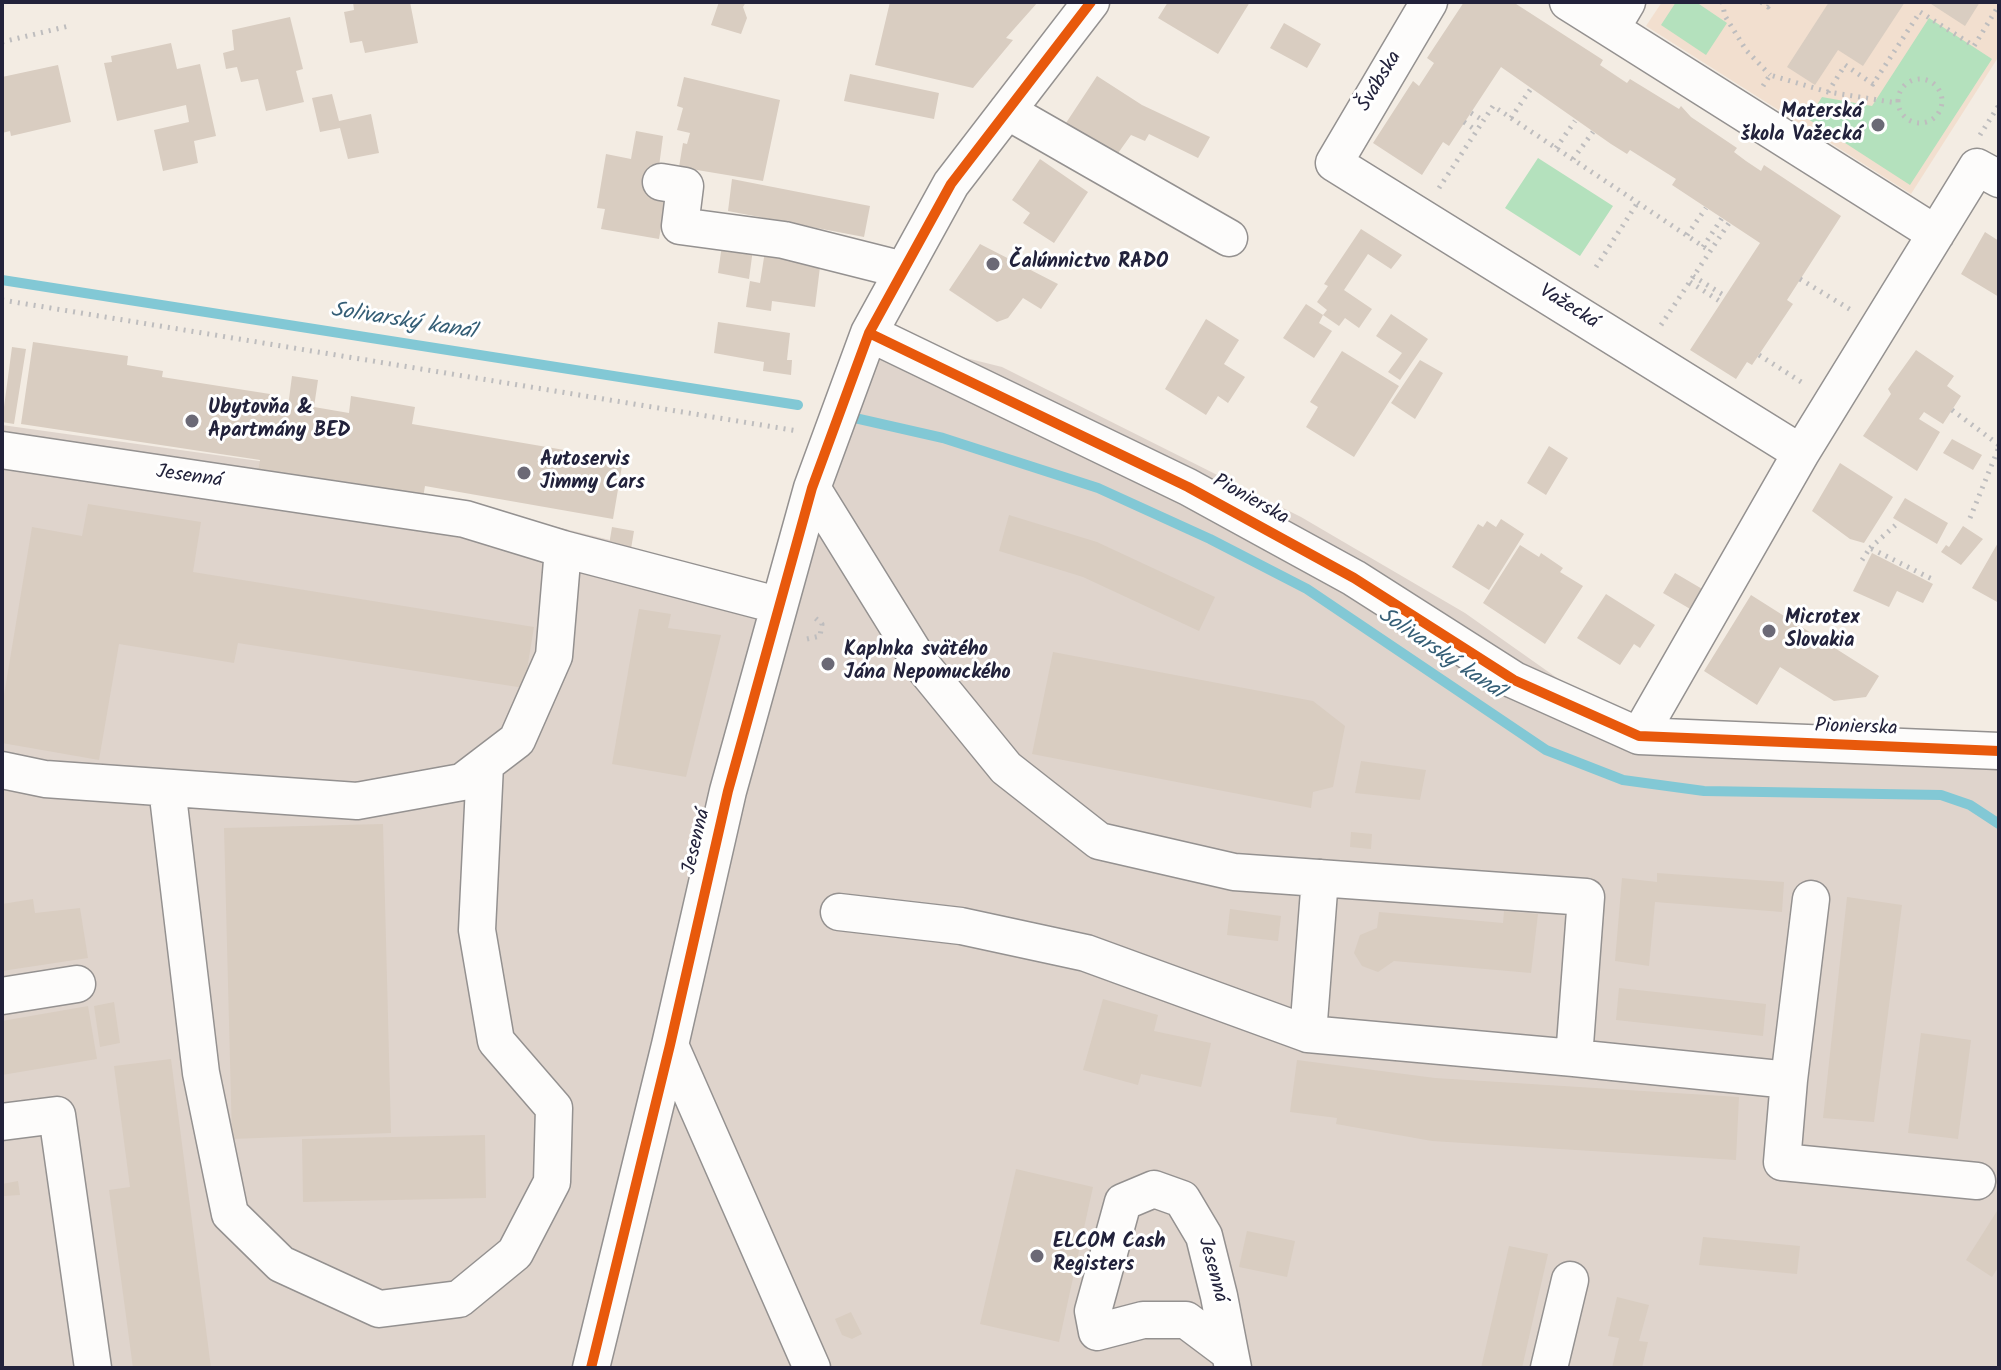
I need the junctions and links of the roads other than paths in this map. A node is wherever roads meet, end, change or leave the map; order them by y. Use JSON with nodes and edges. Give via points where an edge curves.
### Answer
{"nodes":[{"id":1,"x":1091,"y":2,"type":"edge"},
{"id":2,"x":1429,"y":2,"type":"edge"},
{"id":3,"x":1568,"y":2,"type":"edge"},
{"id":4,"x":1619,"y":15,"type":"edge"},
{"id":5,"x":1007,"y":111,"type":"junction"},
{"id":6,"x":1334,"y":163,"type":"joint"},
{"id":7,"x":1988,"y":173,"type":"edge"},
{"id":8,"x":661,"y":182,"type":"dead end"},
{"id":9,"x":1936,"y":234,"type":"junction"},
{"id":10,"x":1229,"y":238,"type":"dead end"},
{"id":11,"x":903,"y":270,"type":"junction"},
{"id":12,"x":869,"y":333,"type":"junction"},
{"id":13,"x":2,"y":450,"type":"edge"},
{"id":14,"x":1801,"y":453,"type":"junction"},
{"id":15,"x":812,"y":488,"type":"junction"},
{"id":16,"x":563,"y":549,"type":"junction"},
{"id":17,"x":777,"y":605,"type":"junction"},
{"id":18,"x":1639,"y":736,"type":"junction"},
{"id":19,"x":1999,"y":751,"type":"edge"},
{"id":20,"x":485,"y":765,"type":"junction"},
{"id":21,"x":2,"y":770,"type":"edge"},
{"id":22,"x":167,"y":788,"type":"junction"},
{"id":23,"x":1320,"y":878,"type":"junction"},
{"id":24,"x":1811,"y":899,"type":"dead end"},
{"id":25,"x":839,"y":912,"type":"dead end"},
{"id":26,"x":77,"y":984,"type":"dead end"},
{"id":27,"x":2,"y":996,"type":"edge"},
{"id":28,"x":1308,"y":1034,"type":"junction"},
{"id":29,"x":670,"y":1045,"type":"junction"},
{"id":30,"x":1574,"y":1058,"type":"junction"},
{"id":31,"x":1789,"y":1080,"type":"junction"},
{"id":32,"x":2,"y":1122,"type":"edge"},
{"id":33,"x":1977,"y":1181,"type":"dead end"},
{"id":34,"x":1570,"y":1280,"type":"dead end"},
{"id":35,"x":1231,"y":1361,"type":"edge"},
{"id":36,"x":93,"y":1368,"type":"edge"},
{"id":37,"x":591,"y":1368,"type":"edge"},
{"id":38,"x":812,"y":1368,"type":"edge"},
{"id":39,"x":1549,"y":1368,"type":"edge"}],
"edges":[{"from":1,"to":5,"type":"street"},
{"from":2,"to":6,"type":"street","name":"Švábska"},
{"from":3,"to":4,"type":"street"},
{"from":4,"to":9,"type":"street","via":[[1744,113]]},
{"from":5,"to":10,"type":"street"},
{"from":5,"to":11,"type":"street","via":[[951,184]]},
{"from":6,"to":14,"type":"street","name":"Važecká"},
{"from":7,"to":9,"type":"street"},
{"from":8,"to":11,"type":"street","via":[[685,186],[680,226],[784,240]]},
{"from":9,"to":14,"type":"street"},
{"from":11,"to":12,"type":"street"},
{"from":12,"to":15,"type":"street","name":"Jesenná","via":[[847,393],[819,434]]},
{"from":12,"to":18,"type":"street","name":"Pionierska","via":[[1188,487],[1354,578],[1514,680]]},
{"from":13,"to":16,"type":"street","name":"Jesenná","via":[[465,519]]},
{"from":14,"to":18,"type":"street"},
{"from":15,"to":17,"type":"street","name":"Jesenná"},
{"from":15,"to":23,"type":"street","via":[[921,664],[1006,768],[1099,841],[1234,872]]},
{"from":16,"to":17,"type":"street","name":"Jesenná"},
{"from":16,"to":20,"type":"street","via":[[554,656],[517,740]]},
{"from":17,"to":29,"type":"street","name":"Jesenná"},
{"from":18,"to":19,"type":"street","name":"Pionierska"},
{"from":20,"to":22,"type":"street","via":[[462,782],[357,801]]},
{"from":20,"to":22,"type":"street","via":[[477,930],[496,1041],[554,1108],[552,1182],[515,1253],[459,1299],[379,1309],[281,1264],[230,1214],[201,1073]]},
{"from":21,"to":22,"type":"street","via":[[45,779]]},
{"from":23,"to":28,"type":"street"},
{"from":23,"to":30,"type":"street","via":[[1586,897]]},
{"from":24,"to":31,"type":"street"},
{"from":25,"to":28,"type":"street","via":[[961,926],[1086,953]]},
{"from":26,"to":27,"type":"street"},
{"from":28,"to":30,"type":"street"},
{"from":29,"to":37,"type":"street","name":"Jesenná"},
{"from":29,"to":38,"type":"street"},
{"from":30,"to":31,"type":"street"},
{"from":31,"to":33,"type":"street","via":[[1782,1162]]},
{"from":32,"to":36,"type":"street","via":[[57,1115]]},
{"from":34,"to":39,"type":"street"},
{"from":35,"to":35,"type":"street","name":"Jesenná","via":[[1204,1236],[1182,1199],[1154,1189],[1123,1202],[1093,1311],[1097,1332],[1143,1320],[1186,1320]]}]}
